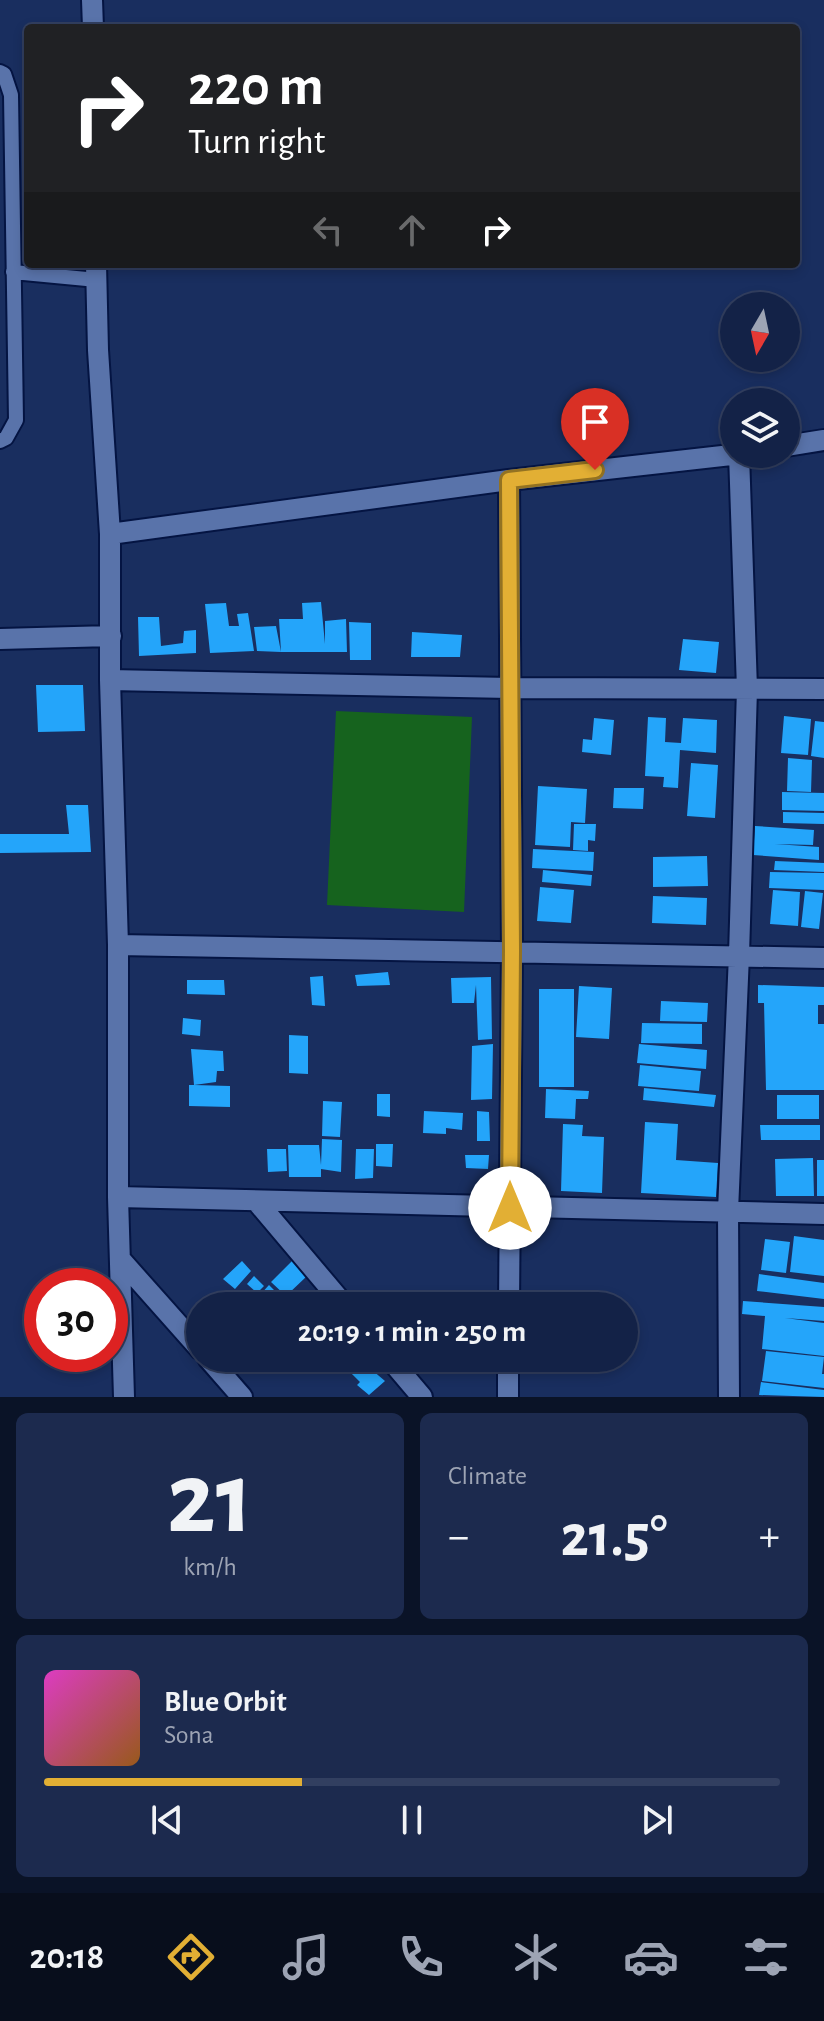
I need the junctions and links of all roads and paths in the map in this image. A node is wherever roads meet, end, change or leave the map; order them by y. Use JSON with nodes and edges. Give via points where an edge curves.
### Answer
{"nodes":[{"id":1,"x":92,"y":0,"type":"edge"},
{"id":2,"x":93,"y":24,"type":"edge"},
{"id":3,"x":0,"y":72,"type":"edge"},
{"id":4,"x":13,"y":272,"type":"junction"},
{"id":5,"x":96,"y":272,"type":"edge"},
{"id":6,"x":824,"y":440,"type":"edge"},
{"id":7,"x":0,"y":441,"type":"edge"},
{"id":8,"x":800,"y":444,"type":"edge"},
{"id":9,"x":720,"y":456,"type":"edge"},
{"id":10,"x":739,"y":468,"type":"edge"},
{"id":11,"x":509,"y":480,"type":"junction"},
{"id":12,"x":110,"y":534,"type":"junction"},
{"id":13,"x":111,"y":636,"type":"junction"},
{"id":14,"x":0,"y":639,"type":"edge"},
{"id":15,"x":110,"y":680,"type":"junction"},
{"id":16,"x":510,"y":688,"type":"junction"},
{"id":17,"x":747,"y":689,"type":"junction"},
{"id":18,"x":824,"y":689,"type":"edge"},
{"id":19,"x":118,"y":945,"type":"junction"},
{"id":20,"x":512,"y":951,"type":"junction"},
{"id":21,"x":739,"y":955,"type":"junction"},
{"id":22,"x":824,"y":958,"type":"edge"},
{"id":23,"x":118,"y":1197,"type":"junction"},
{"id":24,"x":258,"y":1203,"type":"junction"},
{"id":25,"x":510,"y":1208,"type":"junction"},
{"id":26,"x":728,"y":1211,"type":"junction"},
{"id":27,"x":824,"y":1214,"type":"edge"},
{"id":28,"x":120,"y":1259,"type":"junction"},
{"id":29,"x":333,"y":1292,"type":"edge"},
{"id":30,"x":509,"y":1292,"type":"edge"},
{"id":31,"x":186,"y":1333,"type":"edge"},
{"id":32,"x":220,"y":1372,"type":"edge"},
{"id":33,"x":401,"y":1372,"type":"edge"},
{"id":34,"x":508,"y":1372,"type":"edge"},
{"id":35,"x":124,"y":1397,"type":"edge"},
{"id":36,"x":242,"y":1397,"type":"edge"},
{"id":37,"x":422,"y":1397,"type":"edge"},
{"id":38,"x":508,"y":1397,"type":"edge"},
{"id":39,"x":729,"y":1397,"type":"edge"}],
"edges":[{"from":1,"to":2,"type":"street"},
{"from":3,"to":4,"type":"lane","via":[[11,95]]},
{"from":4,"to":5,"type":"lane"},
{"from":4,"to":7,"type":"lane","via":[[16,420]]},
{"from":5,"to":12,"type":"street"},
{"from":6,"to":8,"type":"street"},
{"from":9,"to":11,"type":"street"},
{"from":10,"to":17,"type":"street"},
{"from":11,"to":12,"type":"street"},
{"from":11,"to":16,"type":"street"},
{"from":12,"to":13,"type":"street"},
{"from":13,"to":14,"type":"street"},
{"from":13,"to":15,"type":"street"},
{"from":15,"to":16,"type":"street"},
{"from":15,"to":19,"type":"street"},
{"from":16,"to":17,"type":"street"},
{"from":16,"to":20,"type":"street"},
{"from":17,"to":18,"type":"street"},
{"from":17,"to":21,"type":"street"},
{"from":19,"to":20,"type":"street"},
{"from":19,"to":23,"type":"street"},
{"from":20,"to":21,"type":"street"},
{"from":20,"to":25,"type":"street"},
{"from":21,"to":22,"type":"street"},
{"from":21,"to":26,"type":"street"},
{"from":23,"to":24,"type":"street"},
{"from":23,"to":28,"type":"street"},
{"from":24,"to":25,"type":"street"},
{"from":24,"to":29,"type":"street"},
{"from":25,"to":26,"type":"street"},
{"from":25,"to":30,"type":"street"},
{"from":26,"to":27,"type":"street"},
{"from":26,"to":39,"type":"street"},
{"from":28,"to":31,"type":"street"},
{"from":28,"to":35,"type":"street"},
{"from":32,"to":36,"type":"street"},
{"from":33,"to":37,"type":"street"},
{"from":34,"to":38,"type":"street"}]}
